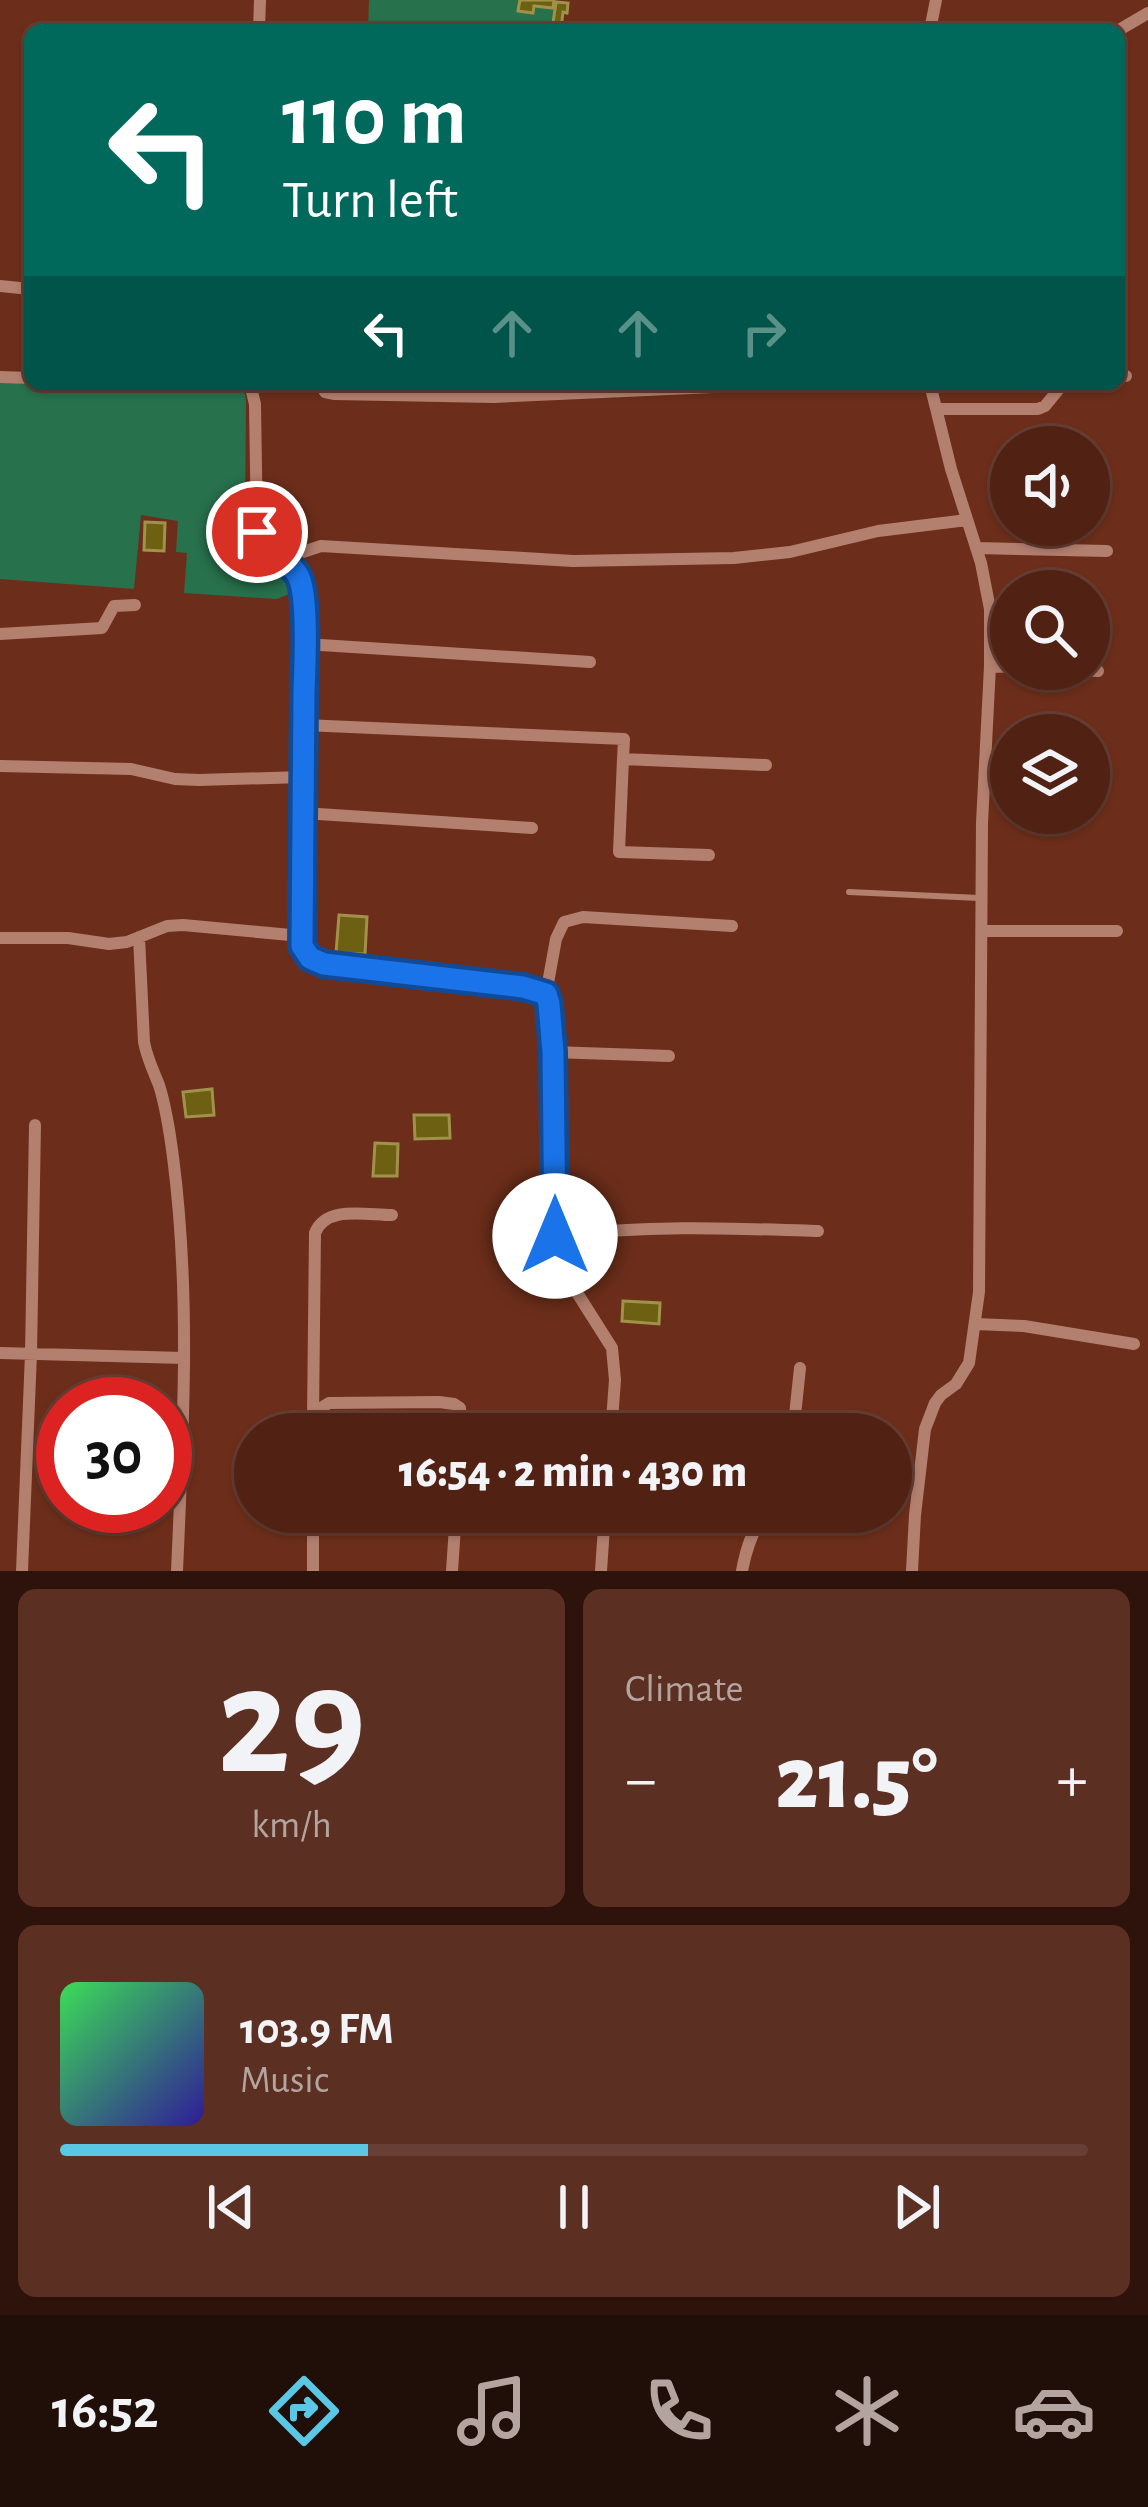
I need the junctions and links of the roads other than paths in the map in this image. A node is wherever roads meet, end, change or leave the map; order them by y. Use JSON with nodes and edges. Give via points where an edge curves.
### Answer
{"nodes":[{"id":1,"x":252,"y":390,"type":"edge"},
{"id":2,"x":324,"y":390,"type":"edge"},
{"id":3,"x":584,"y":390,"type":"edge"},
{"id":4,"x":931,"y":390,"type":"edge"},
{"id":5,"x":1058,"y":390,"type":"edge"},
{"id":6,"x":936,"y":409,"type":"junction"},
{"id":7,"x":967,"y":520,"type":"junction"},
{"id":8,"x":976,"y":548,"type":"junction"},
{"id":9,"x":1107,"y":551,"type":"dead end"},
{"id":10,"x":287,"y":563,"type":"junction"},
{"id":11,"x":135,"y":605,"type":"dead end"},
{"id":12,"x":990,"y":609,"type":"edge"},
{"id":13,"x":0,"y":634,"type":"edge"},
{"id":14,"x":305,"y":644,"type":"junction"},
{"id":15,"x":590,"y":662,"type":"dead end"},
{"id":16,"x":990,"y":666,"type":"edge"},
{"id":17,"x":304,"y":725,"type":"junction"},
{"id":18,"x":623,"y":759,"type":"junction"},
{"id":19,"x":0,"y":766,"type":"edge"},
{"id":20,"x":766,"y":766,"type":"dead end"},
{"id":21,"x":303,"y":777,"type":"junction"},
{"id":22,"x":303,"y":813,"type":"junction"},
{"id":23,"x":532,"y":828,"type":"dead end"},
{"id":24,"x":709,"y":855,"type":"dead end"},
{"id":25,"x":849,"y":892,"type":"dead end"},
{"id":26,"x":982,"y":898,"type":"junction"},
{"id":27,"x":733,"y":926,"type":"dead end"},
{"id":28,"x":982,"y":931,"type":"junction"},
{"id":29,"x":1117,"y":931,"type":"dead end"},
{"id":30,"x":302,"y":936,"type":"junction"},
{"id":31,"x":139,"y":937,"type":"junction"},
{"id":32,"x":0,"y":938,"type":"edge"},
{"id":33,"x":546,"y":994,"type":"junction"},
{"id":34,"x":553,"y":1052,"type":"junction"},
{"id":35,"x":669,"y":1056,"type":"dead end"},
{"id":36,"x":35,"y":1125,"type":"dead end"},
{"id":37,"x":392,"y":1215,"type":"dead end"},
{"id":38,"x":818,"y":1231,"type":"dead end"},
{"id":39,"x":555,"y":1236,"type":"junction"},
{"id":40,"x":975,"y":1324,"type":"junction"},
{"id":41,"x":1133,"y":1343,"type":"dead end"},
{"id":42,"x":0,"y":1353,"type":"edge"},
{"id":43,"x":31,"y":1354,"type":"junction"},
{"id":44,"x":184,"y":1358,"type":"junction"},
{"id":45,"x":800,"y":1368,"type":"dead end"},
{"id":46,"x":313,"y":1413,"type":"edge"},
{"id":47,"x":316,"y":1413,"type":"edge"},
{"id":48,"x":460,"y":1413,"type":"edge"},
{"id":49,"x":613,"y":1413,"type":"edge"},
{"id":50,"x":796,"y":1413,"type":"edge"},
{"id":51,"x":313,"y":1533,"type":"edge"},
{"id":52,"x":454,"y":1533,"type":"edge"},
{"id":53,"x":604,"y":1533,"type":"edge"},
{"id":54,"x":753,"y":1533,"type":"edge"},
{"id":55,"x":22,"y":1571,"type":"edge"},
{"id":56,"x":177,"y":1571,"type":"edge"},
{"id":57,"x":313,"y":1571,"type":"edge"},
{"id":58,"x":452,"y":1571,"type":"edge"},
{"id":59,"x":601,"y":1571,"type":"edge"},
{"id":60,"x":742,"y":1571,"type":"edge"},
{"id":61,"x":912,"y":1571,"type":"edge"}],
"edges":[{"from":1,"to":10,"type":"street","via":[[257,532]]},
{"from":2,"to":3,"type":"street","via":[[494,397]]},
{"from":4,"to":6,"type":"street"},
{"from":5,"to":6,"type":"street","via":[[1038,409]]},
{"from":6,"to":7,"type":"street"},
{"from":7,"to":8,"type":"street"},
{"from":7,"to":10,"type":"street","via":[[734,558],[573,562],[321,546]]},
{"from":8,"to":9,"type":"street"},
{"from":8,"to":12,"type":"street"},
{"from":10,"to":14,"type":"street","via":[[301,584]]},
{"from":11,"to":13,"type":"street","via":[[114,606],[102,628]]},
{"from":14,"to":15,"type":"street"},
{"from":14,"to":17,"type":"street"},
{"from":16,"to":26,"type":"street"},
{"from":17,"to":18,"type":"street","via":[[624,739]]},
{"from":17,"to":21,"type":"street"},
{"from":18,"to":20,"type":"street"},
{"from":18,"to":24,"type":"street","via":[[619,852]]},
{"from":19,"to":21,"type":"street","via":[[130,769],[199,780]]},
{"from":21,"to":22,"type":"street"},
{"from":22,"to":23,"type":"street"},
{"from":22,"to":30,"type":"street"},
{"from":25,"to":26,"type":"lane"},
{"from":26,"to":28,"type":"street"},
{"from":27,"to":33,"type":"street","via":[[564,922]]},
{"from":28,"to":29,"type":"street"},
{"from":28,"to":40,"type":"street"},
{"from":30,"to":31,"type":"street","via":[[183,925]]},
{"from":30,"to":33,"type":"street","via":[[305,954],[324,964]]},
{"from":31,"to":32,"type":"street","via":[[110,944]]},
{"from":31,"to":44,"type":"street","via":[[144,1042],[175,1175]]},
{"from":33,"to":34,"type":"street"},
{"from":34,"to":35,"type":"street"},
{"from":34,"to":39,"type":"street"},
{"from":36,"to":43,"type":"street"},
{"from":37,"to":46,"type":"street","via":[[333,1215],[317,1224]]},
{"from":38,"to":39,"type":"street","via":[[684,1226]]},
{"from":39,"to":49,"type":"street","via":[[574,1288],[612,1348]]},
{"from":40,"to":41,"type":"street"},
{"from":40,"to":61,"type":"street","via":[[964,1374],[928,1415]]},
{"from":42,"to":43,"type":"street"},
{"from":43,"to":44,"type":"street"},
{"from":43,"to":55,"type":"street"},
{"from":44,"to":56,"type":"street"},
{"from":45,"to":50,"type":"street"},
{"from":47,"to":48,"type":"street","via":[[329,1403],[454,1404]]},
{"from":51,"to":57,"type":"street"},
{"from":52,"to":58,"type":"street"},
{"from":53,"to":59,"type":"street"},
{"from":54,"to":60,"type":"street"}]}
